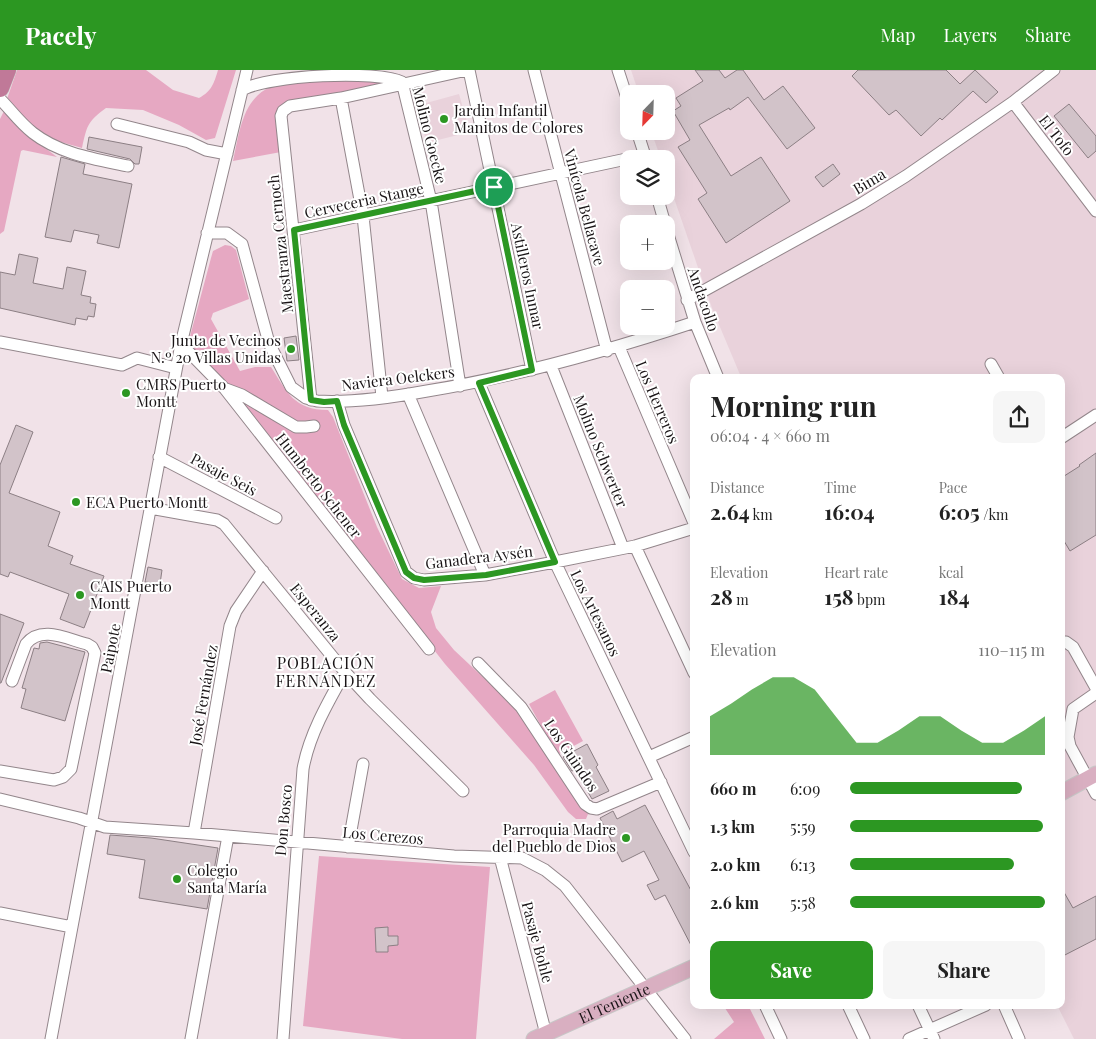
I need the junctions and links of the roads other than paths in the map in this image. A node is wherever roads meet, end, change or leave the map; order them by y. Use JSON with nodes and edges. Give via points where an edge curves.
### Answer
{"nodes":[{"id":1,"x":7,"y":70,"type":"edge"},
{"id":2,"x":246,"y":70,"type":"edge"},
{"id":3,"x":468,"y":70,"type":"edge"},
{"id":4,"x":534,"y":70,"type":"edge"},
{"id":5,"x":618,"y":70,"type":"edge"},
{"id":6,"x":1054,"y":70,"type":"edge"},
{"id":7,"x":404,"y":85,"type":"junction"},
{"id":8,"x":623,"y":85,"type":"edge"},
{"id":9,"x":0,"y":88,"type":"edge"},
{"id":10,"x":242,"y":90,"type":"junction"},
{"id":11,"x":341,"y":98,"type":"junction"},
{"id":12,"x":0,"y":99,"type":"edge"},
{"id":13,"x":1013,"y":102,"type":"junction"},
{"id":14,"x":117,"y":124,"type":"dead end"},
{"id":15,"x":227,"y":154,"type":"junction"},
{"id":16,"x":620,"y":162,"type":"edge"},
{"id":17,"x":128,"y":166,"type":"dead end"},
{"id":18,"x":561,"y":173,"type":"junction"},
{"id":19,"x":494,"y":187,"type":"junction"},
{"id":20,"x":431,"y":201,"type":"junction"},
{"id":21,"x":1096,"y":210,"type":"edge"},
{"id":22,"x":363,"y":216,"type":"junction"},
{"id":23,"x":294,"y":230,"type":"junction"},
{"id":24,"x":207,"y":233,"type":"junction"},
{"id":25,"x":675,"y":257,"type":"edge"},
{"id":26,"x":688,"y":300,"type":"junction"},
{"id":27,"x":695,"y":322,"type":"junction"},
{"id":28,"x":0,"y":342,"type":"edge"},
{"id":29,"x":180,"y":344,"type":"junction"},
{"id":30,"x":619,"y":347,"type":"junction"},
{"id":31,"x":607,"y":351,"type":"junction"},
{"id":32,"x":991,"y":364,"type":"dead end"},
{"id":33,"x":551,"y":366,"type":"junction"},
{"id":34,"x":176,"y":368,"type":"junction"},
{"id":35,"x":532,"y":370,"type":"junction"},
{"id":36,"x":716,"y":374,"type":"edge"},
{"id":37,"x":997,"y":374,"type":"edge"},
{"id":38,"x":479,"y":383,"type":"junction"},
{"id":39,"x":460,"y":386,"type":"junction"},
{"id":40,"x":225,"y":389,"type":"junction"},
{"id":41,"x":408,"y":394,"type":"junction"},
{"id":42,"x":382,"y":397,"type":"junction"},
{"id":43,"x":311,"y":400,"type":"junction"},
{"id":44,"x":337,"y":401,"type":"junction"},
{"id":45,"x":1096,"y":416,"type":"edge"},
{"id":46,"x":314,"y":426,"type":"dead end"},
{"id":47,"x":1065,"y":435,"type":"edge"},
{"id":48,"x":159,"y":457,"type":"junction"},
{"id":49,"x":150,"y":508,"type":"junction"},
{"id":50,"x":690,"y":514,"type":"edge"},
{"id":51,"x":276,"y":518,"type":"dead end"},
{"id":52,"x":690,"y":529,"type":"edge"},
{"id":53,"x":629,"y":547,"type":"junction"},
{"id":54,"x":555,"y":562,"type":"junction"},
{"id":55,"x":263,"y":571,"type":"junction"},
{"id":56,"x":486,"y":575,"type":"junction"},
{"id":57,"x":1065,"y":642,"type":"edge"},
{"id":58,"x":429,"y":649,"type":"dead end"},
{"id":59,"x":478,"y":663,"type":"dead end"},
{"id":60,"x":690,"y":665,"type":"edge"},
{"id":61,"x":345,"y":672,"type":"junction"},
{"id":62,"x":12,"y":681,"type":"dead end"},
{"id":63,"x":1096,"y":688,"type":"edge"},
{"id":64,"x":1096,"y":693,"type":"edge"},
{"id":65,"x":690,"y":739,"type":"edge"},
{"id":66,"x":649,"y":757,"type":"junction"},
{"id":67,"x":364,"y":764,"type":"dead end"},
{"id":68,"x":0,"y":771,"type":"edge"},
{"id":69,"x":1092,"y":776,"type":"edge"},
{"id":70,"x":660,"y":782,"type":"junction"},
{"id":71,"x":463,"y":791,"type":"dead end"},
{"id":72,"x":1065,"y":791,"type":"edge"},
{"id":73,"x":1096,"y":794,"type":"edge"},
{"id":74,"x":0,"y":799,"type":"edge"},
{"id":75,"x":91,"y":822,"type":"junction"},
{"id":76,"x":194,"y":833,"type":"junction"},
{"id":77,"x":228,"y":836,"type":"junction"},
{"id":78,"x":296,"y":843,"type":"junction"},
{"id":79,"x":690,"y":844,"type":"edge"},
{"id":80,"x":348,"y":847,"type":"junction"},
{"id":81,"x":500,"y":857,"type":"junction"},
{"id":82,"x":0,"y":913,"type":"edge"},
{"id":83,"x":72,"y":927,"type":"junction"},
{"id":84,"x":690,"y":969,"type":"edge"},
{"id":85,"x":646,"y":989,"type":"junction"},
{"id":86,"x":767,"y":1009,"type":"edge"},
{"id":87,"x":850,"y":1009,"type":"edge"},
{"id":88,"x":920,"y":1009,"type":"edge"},
{"id":89,"x":979,"y":1009,"type":"edge"},
{"id":90,"x":1006,"y":1009,"type":"edge"},
{"id":91,"x":932,"y":1034,"type":"edge"},
{"id":92,"x":540,"y":1036,"type":"edge"},
{"id":93,"x":51,"y":1039,"type":"edge"},
{"id":94,"x":192,"y":1039,"type":"edge"},
{"id":95,"x":283,"y":1039,"type":"edge"},
{"id":96,"x":685,"y":1039,"type":"edge"},
{"id":97,"x":781,"y":1039,"type":"edge"},
{"id":98,"x":864,"y":1039,"type":"edge"},
{"id":99,"x":909,"y":1039,"type":"edge"},
{"id":100,"x":1019,"y":1039,"type":"edge"}],
"edges":[{"from":1,"to":9,"type":"highway"},
{"from":2,"to":10,"type":"street","name":"Paipote"},
{"from":3,"to":7,"type":"street"},
{"from":3,"to":19,"type":"street","name":"Astilleros Inmar"},
{"from":4,"to":18,"type":"street","name":"Vinícola Bellacave"},
{"from":5,"to":8,"type":"street"},
{"from":6,"to":13,"type":"street","name":"Bima"},
{"from":7,"to":10,"type":"street","name":"Molino Goecke","via":[[396,77],[378,74],[327,74],[268,80]]},
{"from":7,"to":11,"type":"street"},
{"from":7,"to":20,"type":"street","name":"Molino Goecke"},
{"from":10,"to":15,"type":"street","name":"Paipote"},
{"from":11,"to":22,"type":"street"},
{"from":11,"to":23,"type":"street","name":"Maestranza Cernoch","via":[[290,106],[281,116]]},
{"from":12,"to":17,"type":"street","via":[[25,126],[49,143],[79,155]]},
{"from":13,"to":21,"type":"street","name":"El Tofo"},
{"from":13,"to":26,"type":"street","name":"Bima","via":[[861,204]]},
{"from":14,"to":15,"type":"street"},
{"from":15,"to":24,"type":"street","name":"Paipote"},
{"from":16,"to":18,"type":"street","name":"Cerveceria Stange"},
{"from":18,"to":19,"type":"street","name":"Cerveceria Stange"},
{"from":18,"to":31,"type":"street","name":"Vinícola Bellacave"},
{"from":19,"to":20,"type":"street","name":"Cerveceria Stange"},
{"from":19,"to":35,"type":"street","name":"Astilleros Inmar"},
{"from":20,"to":22,"type":"street","name":"Cerveceria Stange"},
{"from":20,"to":39,"type":"street","name":"Molino Goecke"},
{"from":22,"to":23,"type":"street","name":"Cerveceria Stange"},
{"from":22,"to":42,"type":"street"},
{"from":23,"to":43,"type":"street","name":"Maestranza Cernoch"},
{"from":24,"to":29,"type":"street","name":"Paipote"},
{"from":24,"to":43,"type":"street","via":[[227,233],[242,244],[269,343],[292,387]]},
{"from":25,"to":26,"type":"street","name":"Andacollo"},
{"from":26,"to":27,"type":"street","name":"Andacollo"},
{"from":27,"to":30,"type":"street","name":"Naviera Oelckers"},
{"from":27,"to":36,"type":"street","name":"Andacollo"},
{"from":28,"to":34,"type":"street","via":[[122,365],[137,358]]},
{"from":29,"to":34,"type":"street","name":"Paipote"},
{"from":29,"to":40,"type":"street","name":"Humberto Schener"},
{"from":30,"to":31,"type":"street","name":"Naviera Oelckers"},
{"from":30,"to":50,"type":"street","name":"Los Herreros"},
{"from":31,"to":33,"type":"street","name":"Naviera Oelckers"},
{"from":32,"to":37,"type":"street"},
{"from":33,"to":35,"type":"street","name":"Naviera Oelckers"},
{"from":33,"to":53,"type":"street","name":"Molino Schwerter"},
{"from":34,"to":48,"type":"street","name":"Paipote"},
{"from":35,"to":38,"type":"street","name":"Naviera Oelckers"},
{"from":38,"to":39,"type":"street","name":"Naviera Oelckers"},
{"from":38,"to":54,"type":"street","name":"Los Artesanos"},
{"from":39,"to":41,"type":"street","name":"Naviera Oelckers"},
{"from":40,"to":46,"type":"street","via":[[242,395],[296,426]]},
{"from":40,"to":58,"type":"street","name":"Humberto Schener"},
{"from":41,"to":42,"type":"street","name":"Naviera Oelckers"},
{"from":41,"to":56,"type":"street"},
{"from":42,"to":44,"type":"street","name":"Naviera Oelckers"},
{"from":43,"to":44,"type":"street","name":"Naviera Oelckers"},
{"from":44,"to":56,"type":"street","name":"Ganadera Aysén","via":[[406,572],[424,580]]},
{"from":45,"to":47,"type":"street"},
{"from":48,"to":49,"type":"street","name":"Paipote"},
{"from":48,"to":51,"type":"street","name":"Pasaje Seis"},
{"from":49,"to":55,"type":"street","name":"Esperanza","via":[[217,520],[224,524]]},
{"from":49,"to":75,"type":"street","name":"Paipote"},
{"from":52,"to":53,"type":"street","name":"Ganadera Aysén"},
{"from":53,"to":54,"type":"street","name":"Ganadera Aysén"},
{"from":53,"to":60,"type":"street","name":"Molino Schwerter"},
{"from":54,"to":56,"type":"street","name":"Ganadera Aysén"},
{"from":54,"to":66,"type":"street","name":"Los Artesanos"},
{"from":55,"to":61,"type":"street","name":"Esperanza"},
{"from":55,"to":76,"type":"street","name":"José Fernández","via":[[236,611],[230,626]]},
{"from":57,"to":63,"type":"street","via":[[1073,647]]},
{"from":59,"to":70,"type":"street","name":"Los Guindos","via":[[521,707],[585,804],[591,808],[597,809]]},
{"from":61,"to":71,"type":"street","name":"Esperanza"},
{"from":61,"to":78,"type":"street","name":"Don Bosco","via":[[323,714],[304,762]]},
{"from":62,"to":68,"type":"street","via":[[26,644],[38,634],[47,633],[86,644],[95,653],[71,769],[54,780]]},
{"from":64,"to":69,"type":"street","via":[[1073,708],[1068,737],[1070,746]]},
{"from":65,"to":66,"type":"street"},
{"from":66,"to":70,"type":"street","name":"Los Artesanos"},
{"from":67,"to":80,"type":"street"},
{"from":69,"to":72,"type":"main road"},
{"from":69,"to":73,"type":"street"},
{"from":70,"to":79,"type":"street","name":"Los Artesanos"},
{"from":74,"to":75,"type":"street","name":"Los Cerezos"},
{"from":75,"to":76,"type":"street","name":"Los Cerezos","via":[[105,827]]},
{"from":75,"to":83,"type":"street","name":"Paipote"},
{"from":76,"to":77,"type":"street","name":"Los Cerezos"},
{"from":77,"to":78,"type":"street","name":"Los Cerezos"},
{"from":77,"to":94,"type":"street"},
{"from":78,"to":80,"type":"street","name":"Los Cerezos"},
{"from":78,"to":95,"type":"street","name":"Don Bosco"},
{"from":80,"to":81,"type":"street","name":"Los Cerezos"},
{"from":81,"to":85,"type":"street","name":"Los Cerezos","via":[[522,858],[534,863],[565,886]]},
{"from":81,"to":92,"type":"street","name":"Pasaje Bohle"},
{"from":82,"to":83,"type":"street"},
{"from":83,"to":93,"type":"street","name":"Paipote"},
{"from":84,"to":85,"type":"main road","name":"El Teniente"},
{"from":85,"to":92,"type":"main road","name":"El Teniente"},
{"from":85,"to":96,"type":"street","name":"Los Cerezos"},
{"from":86,"to":97,"type":"street"},
{"from":87,"to":98,"type":"street"},
{"from":88,"to":91,"type":"street"},
{"from":89,"to":91,"type":"street"},
{"from":90,"to":100,"type":"street"},
{"from":91,"to":99,"type":"street"}]}
